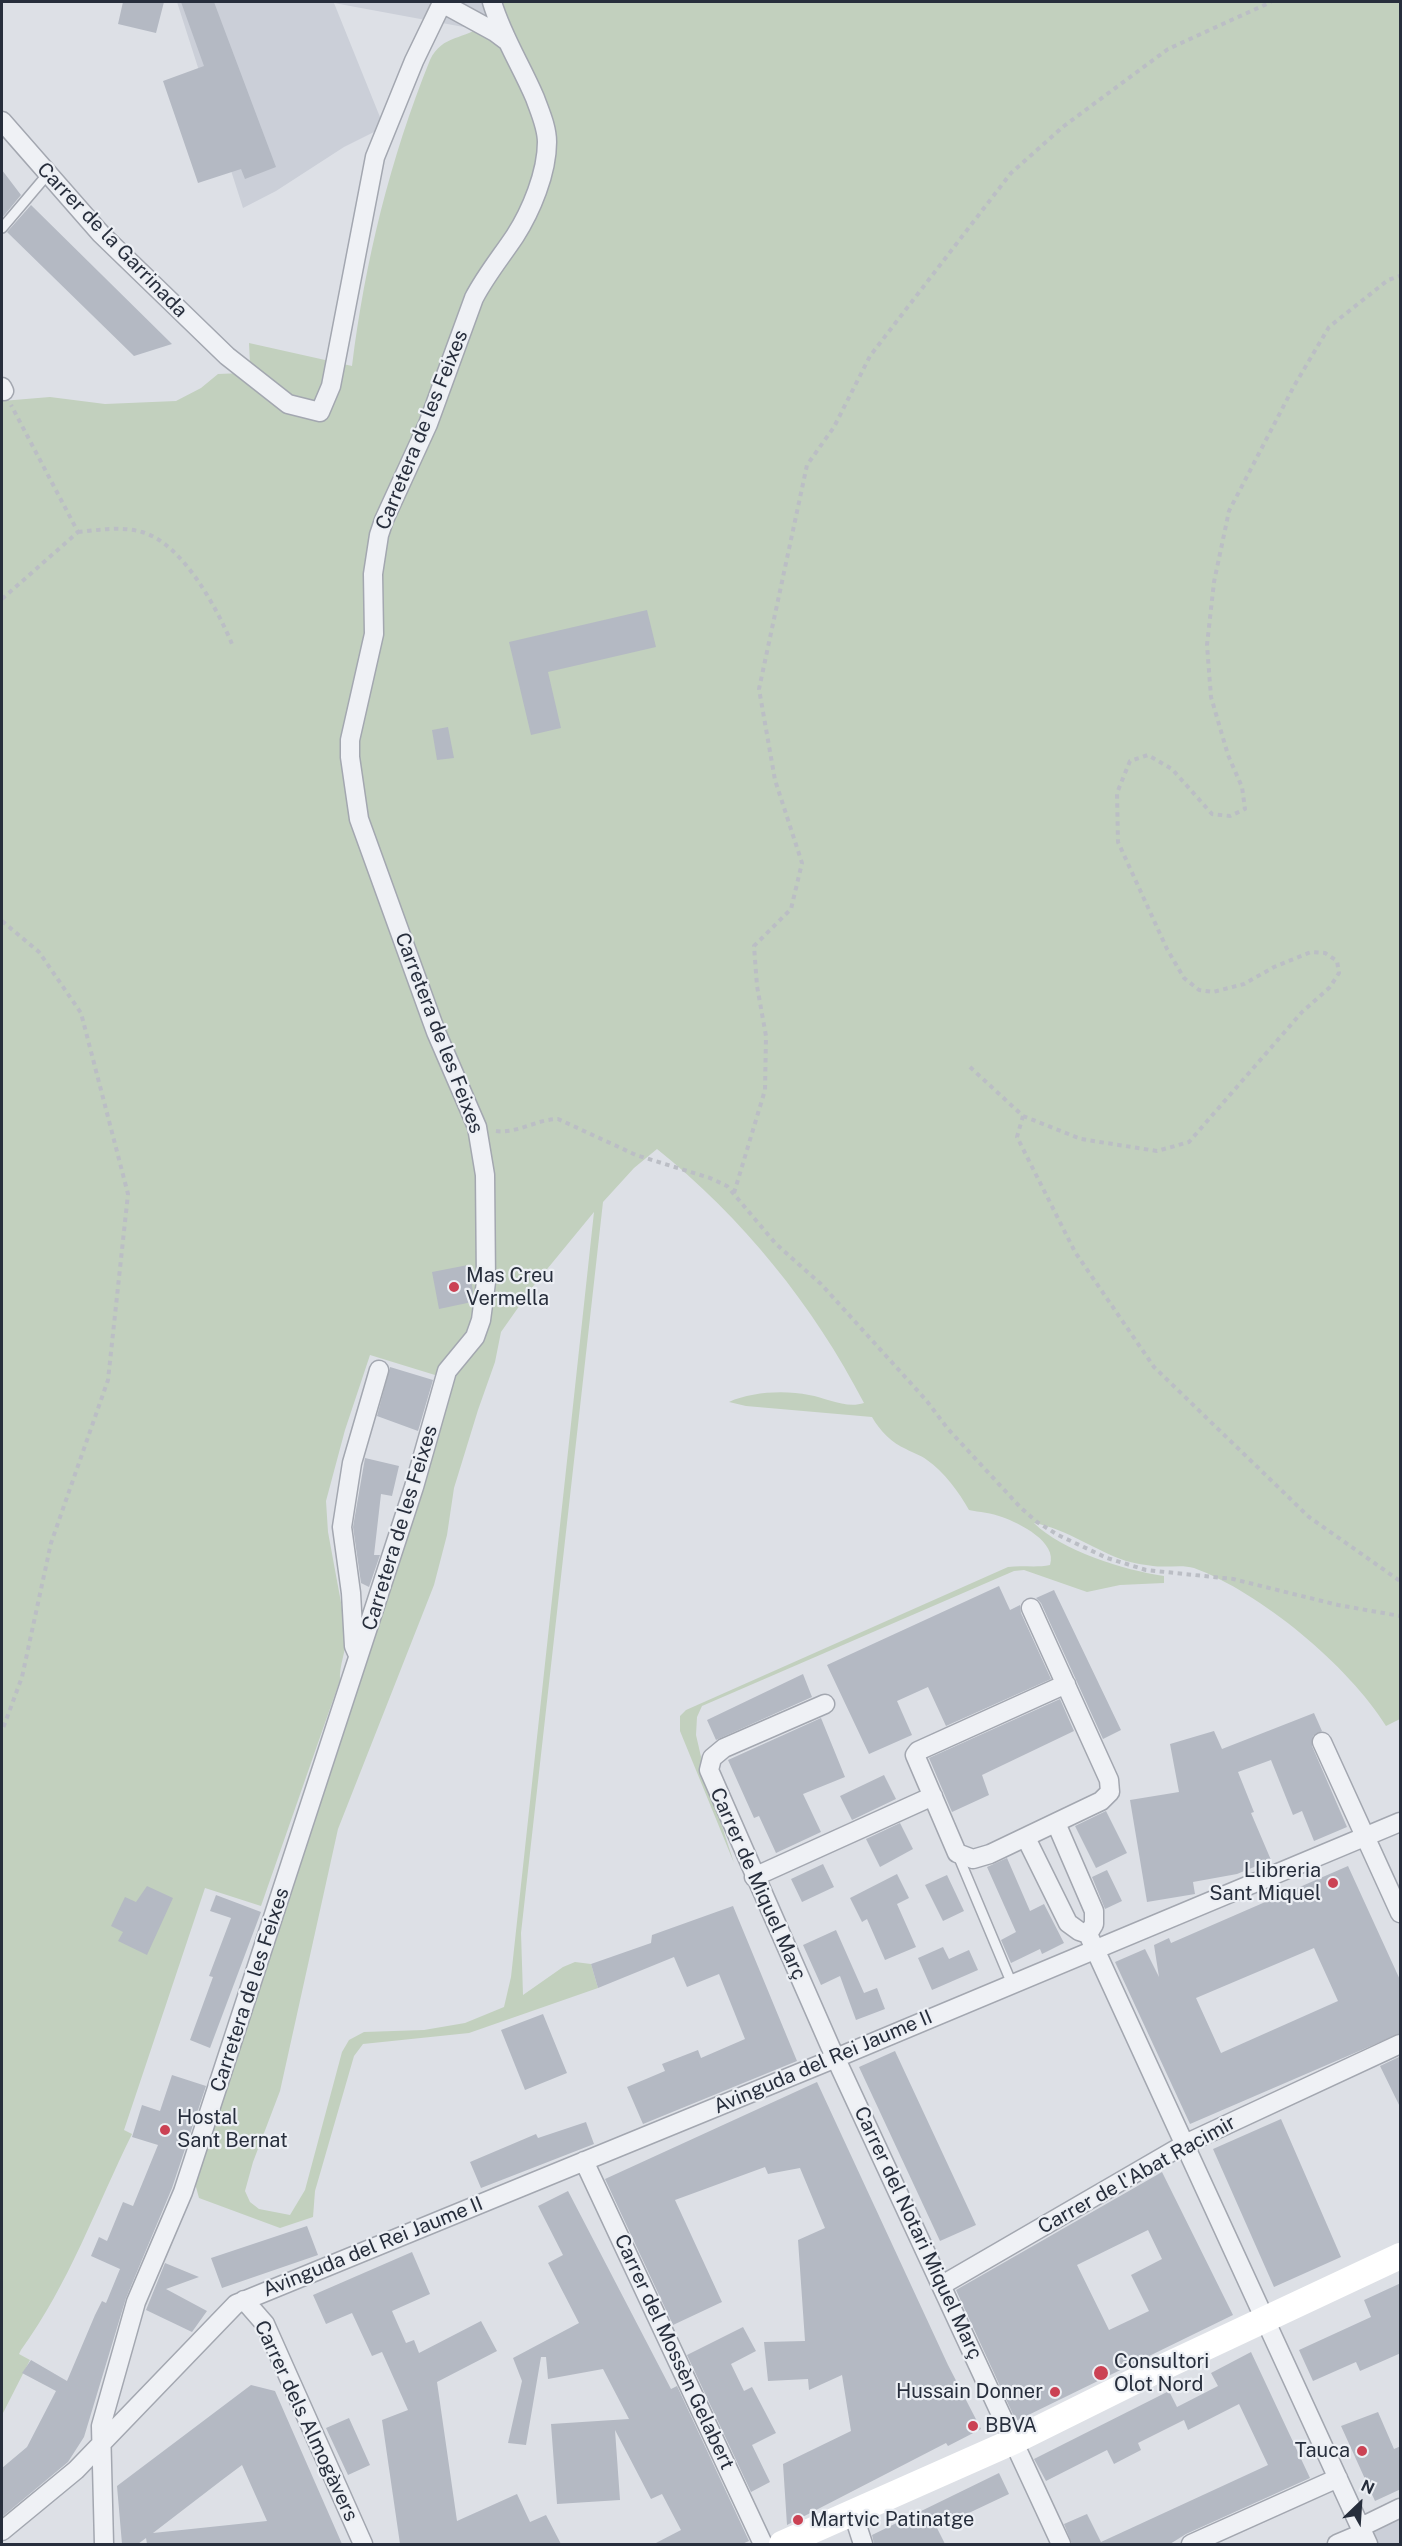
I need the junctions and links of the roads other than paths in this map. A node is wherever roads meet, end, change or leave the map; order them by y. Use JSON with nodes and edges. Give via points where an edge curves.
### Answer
{"nodes":[{"id":1,"x":444,"y":2,"type":"edge"},
{"id":2,"x":492,"y":2,"type":"edge"},
{"id":3,"x":507,"y":41,"type":"junction"},
{"id":4,"x":2,"y":121,"type":"edge"},
{"id":5,"x":47,"y":175,"type":"junction"},
{"id":6,"x":2,"y":228,"type":"edge"},
{"id":7,"x":380,"y":1370,"type":"dead end"},
{"id":8,"x":1031,"y":1608,"type":"dead end"},
{"id":9,"x":359,"y":1657,"type":"junction"},
{"id":10,"x":1066,"y":1684,"type":"junction"},
{"id":11,"x":825,"y":1704,"type":"dead end"},
{"id":12,"x":1322,"y":1742,"type":"dead end"},
{"id":13,"x":933,"y":1796,"type":"junction"},
{"id":14,"x":1401,"y":1822,"type":"edge"},
{"id":15,"x":1056,"y":1823,"type":"junction"},
{"id":16,"x":1365,"y":1837,"type":"junction"},
{"id":17,"x":1026,"y":1838,"type":"junction"},
{"id":18,"x":957,"y":1853,"type":"junction"},
{"id":19,"x":754,"y":1877,"type":"junction"},
{"id":20,"x":1401,"y":1913,"type":"edge"},
{"id":21,"x":1092,"y":1941,"type":"junction"},
{"id":22,"x":1012,"y":1984,"type":"junction"},
{"id":23,"x":1401,"y":2044,"type":"edge"},
{"id":24,"x":836,"y":2058,"type":"junction"},
{"id":25,"x":1185,"y":2144,"type":"junction"},
{"id":26,"x":584,"y":2161,"type":"junction"},
{"id":27,"x":1401,"y":2256,"type":"edge"},
{"id":28,"x":942,"y":2284,"type":"junction"},
{"id":29,"x":244,"y":2300,"type":"junction"},
{"id":30,"x":1266,"y":2320,"type":"junction"},
{"id":31,"x":1014,"y":2441,"type":"junction"},
{"id":32,"x":100,"y":2445,"type":"junction"},
{"id":33,"x":1338,"y":2478,"type":"junction"},
{"id":34,"x":1401,"y":2508,"type":"edge"},
{"id":35,"x":853,"y":2514,"type":"junction"},
{"id":36,"x":2,"y":2532,"type":"edge"},
{"id":37,"x":1364,"y":2535,"type":"edge"},
{"id":38,"x":104,"y":2544,"type":"edge"},
{"id":39,"x":363,"y":2544,"type":"edge"},
{"id":40,"x":763,"y":2544,"type":"edge"},
{"id":41,"x":782,"y":2544,"type":"edge"},
{"id":42,"x":863,"y":2544,"type":"edge"},
{"id":43,"x":1061,"y":2544,"type":"edge"},
{"id":44,"x":1191,"y":2544,"type":"edge"},
{"id":45,"x":1337,"y":2544,"type":"edge"}],
"edges":[{"from":1,"to":3,"type":"street"},
{"from":1,"to":5,"type":"street","name":"Carrer de la Garrinada","via":[[414,61],[375,157],[331,386],[320,412],[288,404],[227,356],[101,234]]},
{"from":2,"to":3,"type":"street","name":"Carretera de les Feixes"},
{"from":3,"to":9,"type":"street","name":"Carretera de les Feixes","via":[[543,119],[547,141],[545,164],[526,216],[474,298],[428,423],[384,520],[373,574],[374,634],[350,740],[359,819],[436,1032],[474,1120],[482,1149],[487,1210],[481,1320],[475,1337],[447,1371]]},
{"from":4,"to":5,"type":"street","name":"Carrer de la Garrinada"},
{"from":5,"to":6,"type":"lane"},
{"from":7,"to":9,"type":"street","via":[[352,1463],[342,1527],[354,1646]]},
{"from":8,"to":10,"type":"street"},
{"from":9,"to":32,"type":"street","name":"Carretera de les Feixes","via":[[183,2192],[136,2302],[101,2426]]},
{"from":10,"to":13,"type":"street","via":[[918,1751],[915,1760]]},
{"from":10,"to":15,"type":"street","via":[[1109,1780],[1110,1792],[1101,1801]]},
{"from":11,"to":19,"type":"street","name":"Carrer de Miquel Març","via":[[724,1748],[712,1758],[709,1770]]},
{"from":12,"to":16,"type":"street"},
{"from":13,"to":18,"type":"street"},
{"from":13,"to":19,"type":"street"},
{"from":14,"to":16,"type":"street","name":"Avinguda del Rei Jaume II"},
{"from":15,"to":17,"type":"street"},
{"from":15,"to":21,"type":"street","via":[[1094,1911]]},
{"from":16,"to":20,"type":"street"},
{"from":16,"to":21,"type":"street","name":"Avinguda del Rei Jaume II"},
{"from":17,"to":18,"type":"street","via":[[981,1857],[966,1858]]},
{"from":17,"to":21,"type":"street","via":[[1068,1923]]},
{"from":18,"to":22,"type":"lane"},
{"from":19,"to":24,"type":"street","name":"Carrer de Miquel Març"},
{"from":21,"to":22,"type":"street","name":"Avinguda del Rei Jaume II"},
{"from":21,"to":25,"type":"street"},
{"from":22,"to":24,"type":"street","name":"Avinguda del Rei Jaume II"},
{"from":23,"to":25,"type":"street","name":"Carrer de l'Abat Racimir"},
{"from":24,"to":26,"type":"street","name":"Avinguda del Rei Jaume II"},
{"from":24,"to":28,"type":"street","name":"Carrer del Notari Miquel Març"},
{"from":25,"to":28,"type":"street","name":"Carrer de l'Abat Racimir"},
{"from":25,"to":30,"type":"street"},
{"from":26,"to":29,"type":"street","name":"Avinguda del Rei Jaume II"},
{"from":26,"to":40,"type":"street","name":"Carrer del Mossèn Gelabert"},
{"from":27,"to":30,"type":"main road"},
{"from":28,"to":31,"type":"street","name":"Carrer del Notari Miquel Març"},
{"from":29,"to":32,"type":"street","name":"Avinguda del Rei Jaume II","via":[[226,2312]]},
{"from":29,"to":39,"type":"street","name":"Carrer dels Almogàvers","via":[[265,2324]]},
{"from":30,"to":31,"type":"main road"},
{"from":30,"to":33,"type":"street"},
{"from":31,"to":35,"type":"main road"},
{"from":31,"to":43,"type":"street","name":"Carrer del Notari Miquel Març"},
{"from":32,"to":36,"type":"street","name":"Avinguda del Rei Jaume II"},
{"from":32,"to":38,"type":"street","name":"Carretera de les Feixes"},
{"from":33,"to":37,"type":"street"},
{"from":33,"to":44,"type":"street"},
{"from":34,"to":37,"type":"street"},
{"from":35,"to":41,"type":"main road"},
{"from":35,"to":42,"type":"street"},
{"from":37,"to":45,"type":"street"}]}
